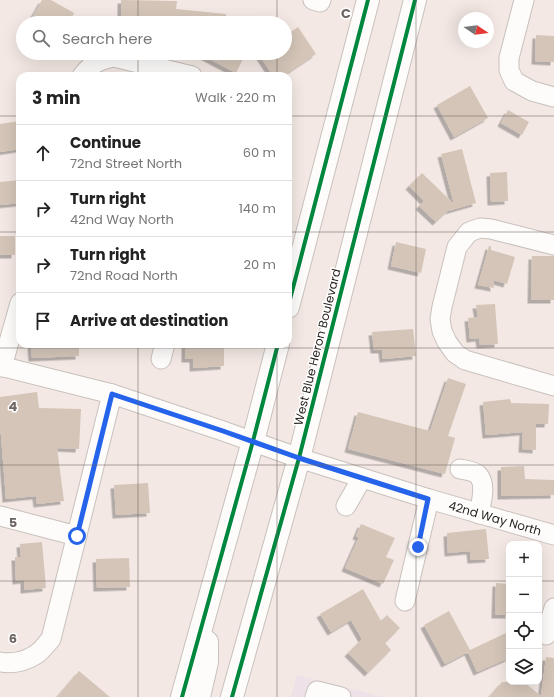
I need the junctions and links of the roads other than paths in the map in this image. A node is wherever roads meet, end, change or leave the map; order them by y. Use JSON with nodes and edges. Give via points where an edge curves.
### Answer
{"nodes":[{"id":1,"x":313,"y":0,"type":"edge"},
{"id":2,"x":321,"y":0,"type":"edge"},
{"id":3,"x":368,"y":0,"type":"edge"},
{"id":4,"x":415,"y":0,"type":"edge"},
{"id":5,"x":524,"y":0,"type":"edge"},
{"id":6,"x":101,"y":60,"type":"edge"},
{"id":7,"x":126,"y":60,"type":"edge"},
{"id":8,"x":87,"y":70,"type":"edge"},
{"id":9,"x":176,"y":72,"type":"edge"},
{"id":10,"x":554,"y":97,"type":"edge"},
{"id":11,"x":554,"y":245,"type":"edge"},
{"id":12,"x":292,"y":292,"type":"edge"},
{"id":13,"x":16,"y":316,"type":"edge"},
{"id":14,"x":277,"y":348,"type":"edge"},
{"id":15,"x":1,"y":366,"type":"edge"},
{"id":16,"x":554,"y":386,"type":"edge"},
{"id":17,"x":112,"y":394,"type":"junction"},
{"id":18,"x":253,"y":441,"type":"junction"},
{"id":19,"x":299,"y":458,"type":"junction"},
{"id":20,"x":460,"y":469,"type":"dead end"},
{"id":21,"x":362,"y":478,"type":"junction"},
{"id":22,"x":428,"y":499,"type":"junction"},
{"id":23,"x":345,"y":505,"type":"dead end"},
{"id":24,"x":480,"y":514,"type":"junction"},
{"id":25,"x":0,"y":516,"type":"edge"},
{"id":26,"x":554,"y":535,"type":"edge"},
{"id":27,"x":77,"y":536,"type":"junction"},
{"id":28,"x":405,"y":601,"type":"dead end"},
{"id":29,"x":554,"y":608,"type":"edge"},
{"id":30,"x":206,"y":611,"type":"junction"},
{"id":31,"x":546,"y":635,"type":"dead end"},
{"id":32,"x":0,"y":662,"type":"edge"},
{"id":33,"x":182,"y":697,"type":"edge"},
{"id":34,"x":199,"y":697,"type":"edge"},
{"id":35,"x":232,"y":697,"type":"edge"},
{"id":36,"x":315,"y":697,"type":"edge"},
{"id":37,"x":340,"y":697,"type":"edge"}],
"edges":[{"from":1,"to":2,"type":"street"},
{"from":3,"to":12,"type":"highway"},
{"from":4,"to":19,"type":"highway","name":"West Blue Heron Boulevard"},
{"from":5,"to":10,"type":"street","via":[[509,58],[509,70],[514,81],[532,91]]},
{"from":6,"to":8,"type":"street"},
{"from":7,"to":9,"type":"street"},
{"from":11,"to":16,"type":"street","via":[[491,229],[480,228],[469,232],[457,247],[440,319],[447,342],[455,353],[465,360]]},
{"from":13,"to":15,"type":"street"},
{"from":14,"to":18,"type":"highway"},
{"from":15,"to":17,"type":"street","name":"42nd Way North"},
{"from":17,"to":18,"type":"street","name":"42nd Way North"},
{"from":17,"to":27,"type":"street"},
{"from":18,"to":19,"type":"street","name":"42nd Way North"},
{"from":18,"to":30,"type":"highway"},
{"from":19,"to":21,"type":"street","name":"42nd Way North"},
{"from":19,"to":35,"type":"highway","name":"West Blue Heron Boulevard"},
{"from":20,"to":24,"type":"street","via":[[478,475],[482,482]]},
{"from":21,"to":22,"type":"street","name":"42nd Way North"},
{"from":21,"to":23,"type":"street"},
{"from":22,"to":24,"type":"street","name":"42nd Way North"},
{"from":22,"to":28,"type":"street"},
{"from":24,"to":26,"type":"street","name":"42nd Way North"},
{"from":25,"to":27,"type":"street"},
{"from":27,"to":32,"type":"street","via":[[51,639],[36,655],[25,660],[13,663]]},
{"from":29,"to":31,"type":"street"},
{"from":30,"to":33,"type":"highway"},
{"from":30,"to":34,"type":"highway","via":[[207,662]]},
{"from":36,"to":37,"type":"street","via":[[317,691]]}]}
